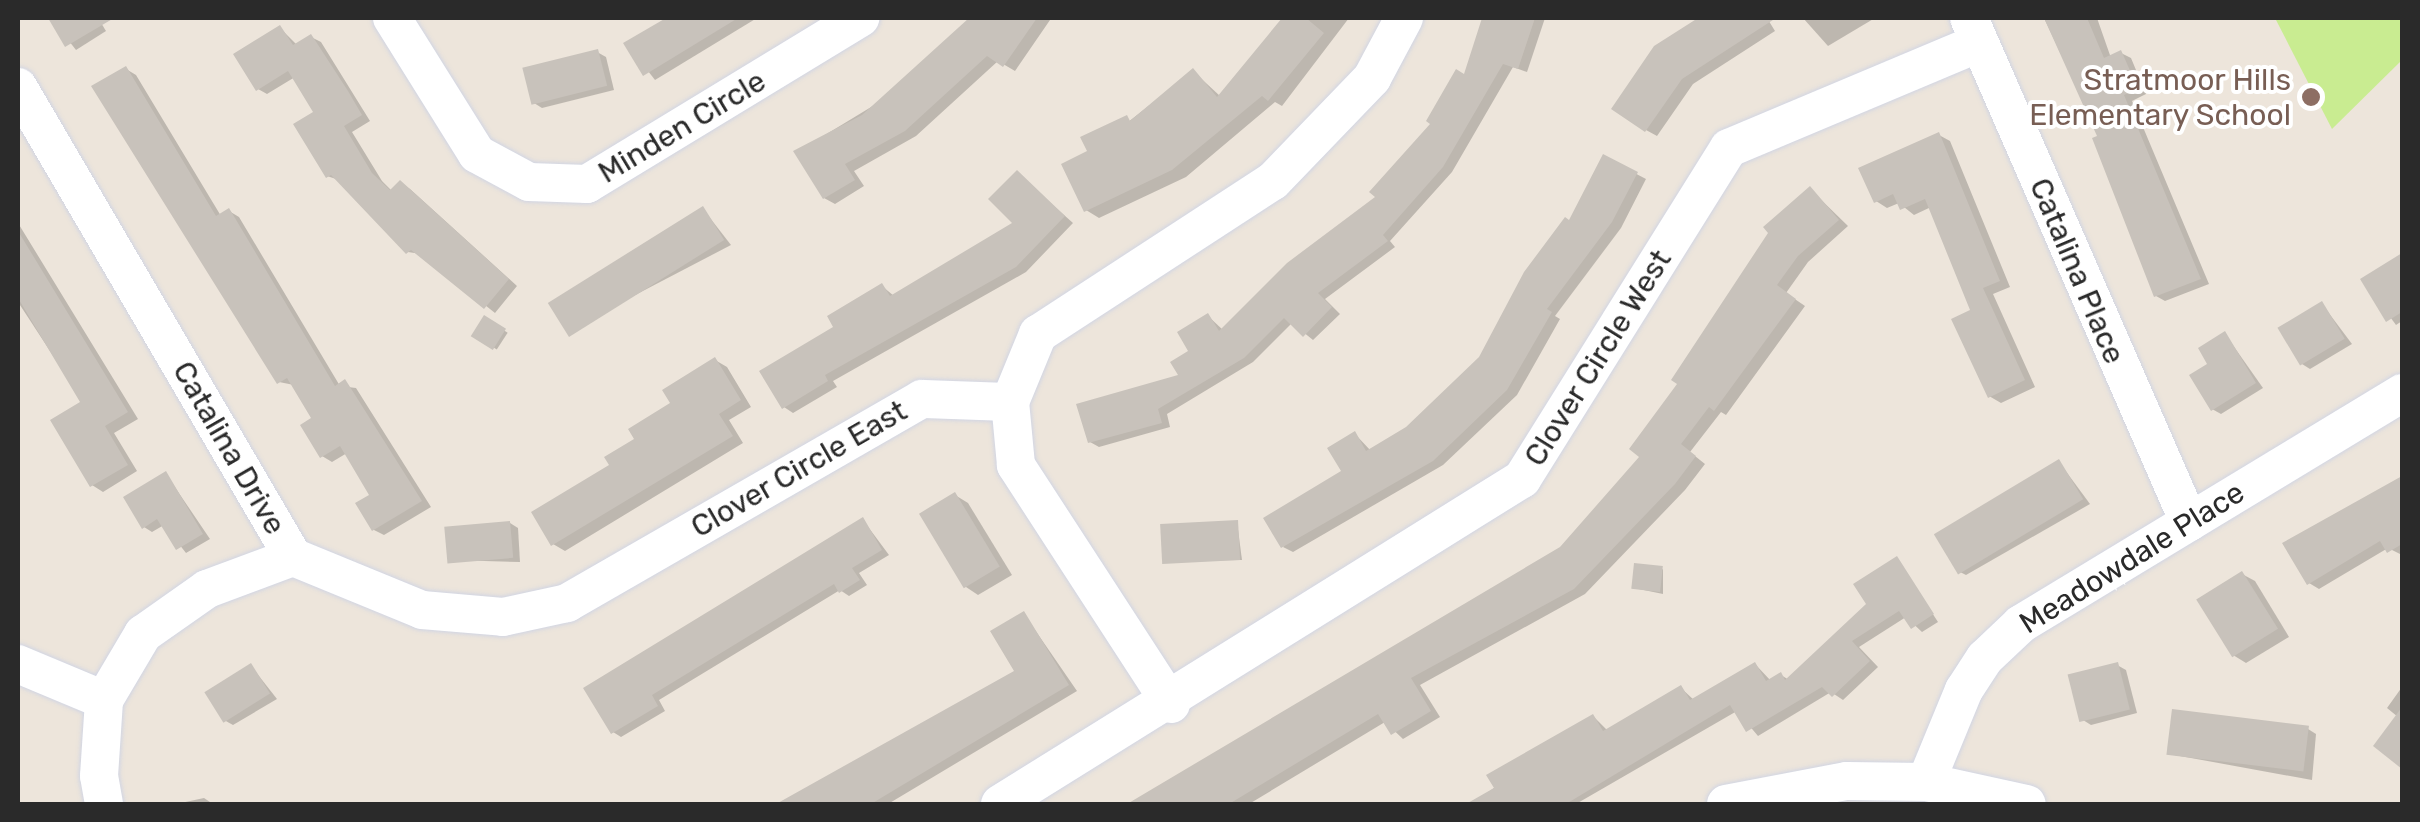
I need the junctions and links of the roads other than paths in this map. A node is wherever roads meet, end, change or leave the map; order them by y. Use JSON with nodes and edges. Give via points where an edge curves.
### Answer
{"nodes":[{"id":1,"x":392,"y":18,"type":"edge"},
{"id":2,"x":860,"y":18,"type":"edge"},
{"id":3,"x":1404,"y":18,"type":"edge"},
{"id":4,"x":1974,"y":30,"type":"edge"},
{"id":5,"x":18,"y":87,"type":"edge"},
{"id":6,"x":2402,"y":394,"type":"edge"},
{"id":7,"x":1010,"y":402,"type":"junction"},
{"id":8,"x":2189,"y":522,"type":"junction"},
{"id":9,"x":293,"y":557,"type":"junction"},
{"id":10,"x":18,"y":664,"type":"edge"},
{"id":11,"x":104,"y":700,"type":"junction"},
{"id":12,"x":1171,"y":704,"type":"junction"},
{"id":13,"x":1926,"y":782,"type":"junction"},
{"id":14,"x":104,"y":804,"type":"edge"},
{"id":15,"x":1000,"y":804,"type":"edge"},
{"id":16,"x":1726,"y":804,"type":"edge"},
{"id":17,"x":2027,"y":804,"type":"edge"}],
"edges":[{"from":1,"to":2,"type":"street","name":"Minden Circle","via":[[477,154],[529,182],[588,184]]},
{"from":3,"to":7,"type":"street","via":[[1372,78],[1273,180],[1038,334]]},
{"from":4,"to":8,"type":"street","name":"Catalina Place"},
{"from":4,"to":12,"type":"street","name":"Clover Circle West","via":[[1729,148],[1522,479]]},
{"from":5,"to":9,"type":"street","name":"Catalina Drive"},
{"from":6,"to":8,"type":"street","name":"Meadowdale Place"},
{"from":7,"to":9,"type":"street","name":"Clover Circle East","via":[[922,399],[568,603],[503,617],[422,610]]},
{"from":7,"to":12,"type":"street","via":[[1016,465]]},
{"from":8,"to":13,"type":"street","name":"Meadowdale Place","via":[[2021,624],[1985,658],[1964,690]]},
{"from":9,"to":11,"type":"street","name":"Catalina Drive","via":[[207,589],[143,634]]},
{"from":10,"to":11,"type":"street"},
{"from":11,"to":14,"type":"street","name":"Catalina Drive"},
{"from":12,"to":15,"type":"street","name":"Clover Circle West"},
{"from":13,"to":16,"type":"street","via":[[1846,781]]},
{"from":13,"to":17,"type":"street"}]}
